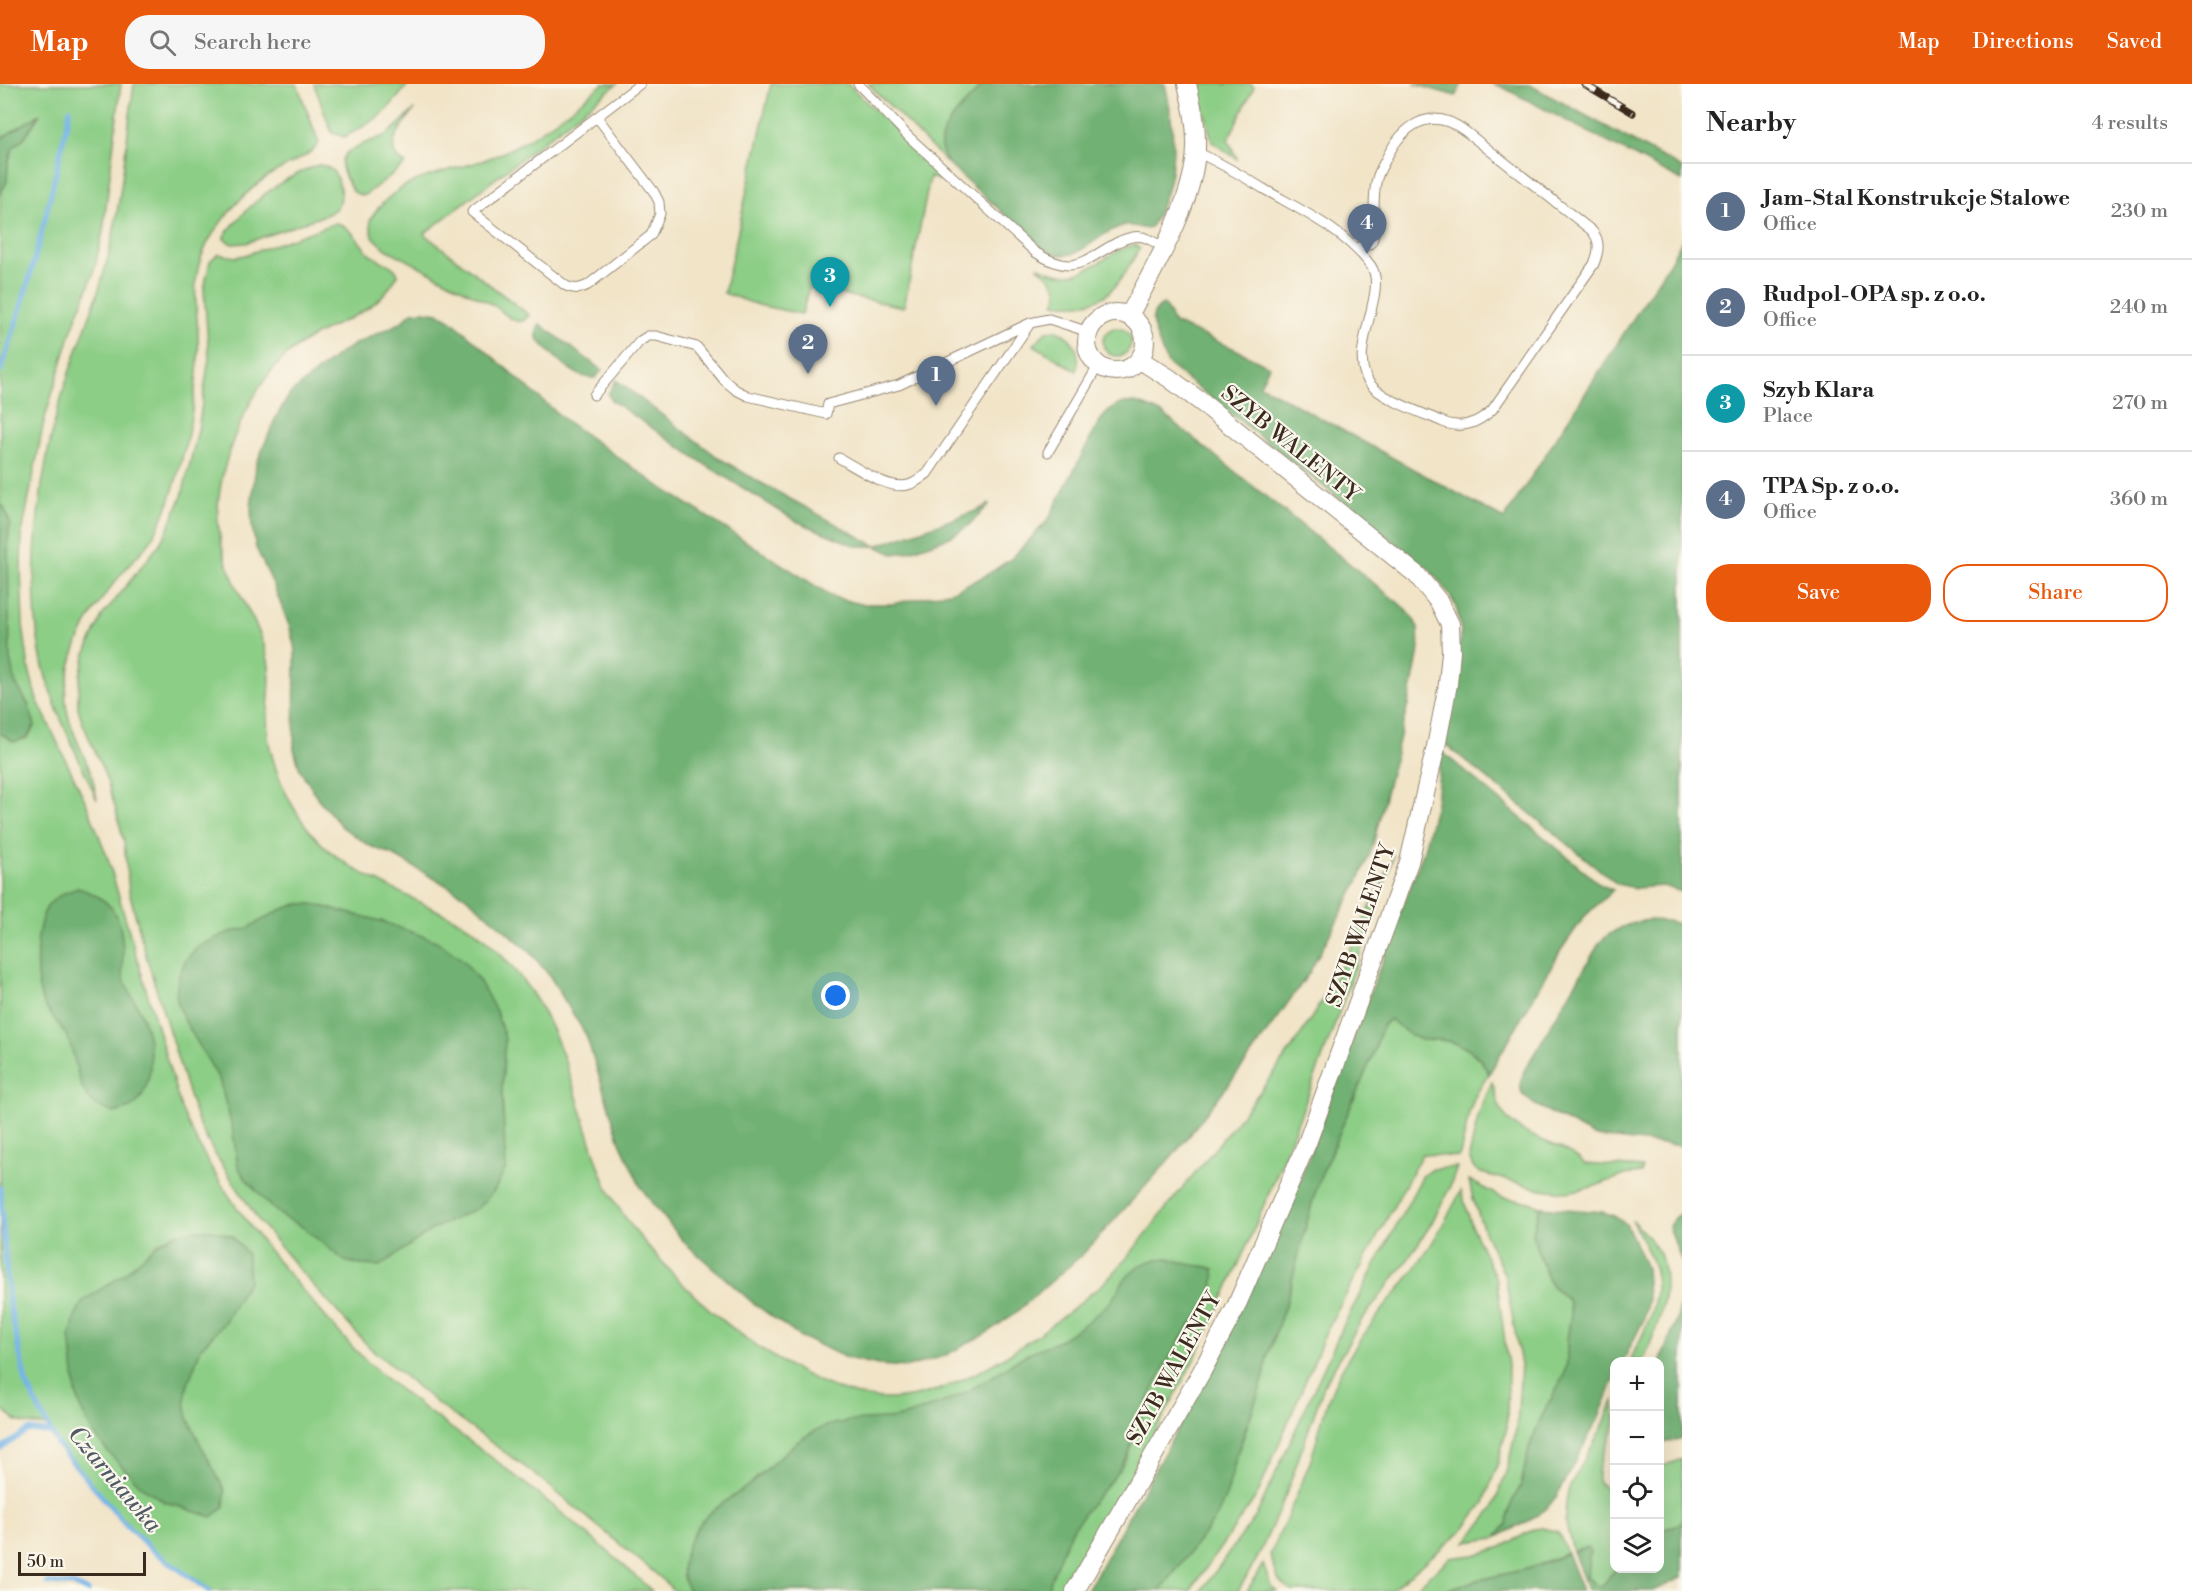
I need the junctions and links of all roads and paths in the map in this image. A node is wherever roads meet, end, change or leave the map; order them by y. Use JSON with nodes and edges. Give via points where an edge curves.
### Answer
{"nodes":[{"id":1,"x":640,"y":84,"type":"edge"},
{"id":2,"x":858,"y":84,"type":"edge"},
{"id":3,"x":1187,"y":84,"type":"edge"},
{"id":4,"x":597,"y":117,"type":"junction"},
{"id":5,"x":1196,"y":152,"type":"junction"},
{"id":6,"x":1164,"y":247,"type":"junction"},
{"id":7,"x":1355,"y":248,"type":"junction"},
{"id":8,"x":1129,"y":316,"type":"junction"},
{"id":9,"x":1030,"y":323,"type":"junction"},
{"id":10,"x":1089,"y":332,"type":"junction"},
{"id":11,"x":1140,"y":360,"type":"junction"},
{"id":12,"x":1098,"y":366,"type":"junction"},
{"id":13,"x":594,"y":395,"type":"dead end"},
{"id":14,"x":1048,"y":452,"type":"dead end"},
{"id":15,"x":838,"y":458,"type":"dead end"},
{"id":16,"x":1075,"y":1591,"type":"edge"}],
"edges":[{"from":1,"to":4,"type":"lane"},
{"from":2,"to":6,"type":"lane","via":[[917,144],[1051,263],[1069,267],[1088,261],[1128,237],[1141,237]]},
{"from":3,"to":5,"type":"street"},
{"from":4,"to":4,"type":"lane","via":[[472,212],[574,289],[588,285],[651,235],[660,213],[654,192]]},
{"from":5,"to":6,"type":"street","via":[[1182,208]]},
{"from":5,"to":7,"type":"lane","via":[[1321,222]]},
{"from":6,"to":8,"type":"street"},
{"from":7,"to":7,"type":"lane","via":[[1375,273],[1375,290],[1364,334],[1364,370],[1368,381],[1388,397],[1458,426],[1483,419],[1492,410],[1594,264],[1598,246],[1590,230],[1465,131],[1450,122],[1430,118],[1409,128],[1389,151],[1376,181],[1373,238],[1368,246]]},
{"from":8,"to":10,"type":"street","via":[[1120,313],[1101,317]]},
{"from":8,"to":11,"type":"street","via":[[1145,336]]},
{"from":9,"to":10,"type":"lane","via":[[1049,319]]},
{"from":9,"to":13,"type":"lane","via":[[900,386],[828,404],[826,414],[748,396],[725,381],[697,347],[656,336],[640,341]]},
{"from":9,"to":15,"type":"lane","via":[[927,474],[910,485],[895,486]]},
{"from":10,"to":12,"type":"street","via":[[1088,351]]},
{"from":11,"to":12,"type":"street","via":[[1133,367],[1116,372]]},
{"from":11,"to":16,"type":"street","name":"SZYB WALENTY","via":[[1209,408],[1417,575],[1439,602],[1450,624],[1451,652],[1437,742],[1409,862],[1307,1143],[1234,1309],[1201,1373]]},
{"from":12,"to":14,"type":"lane"}]}
